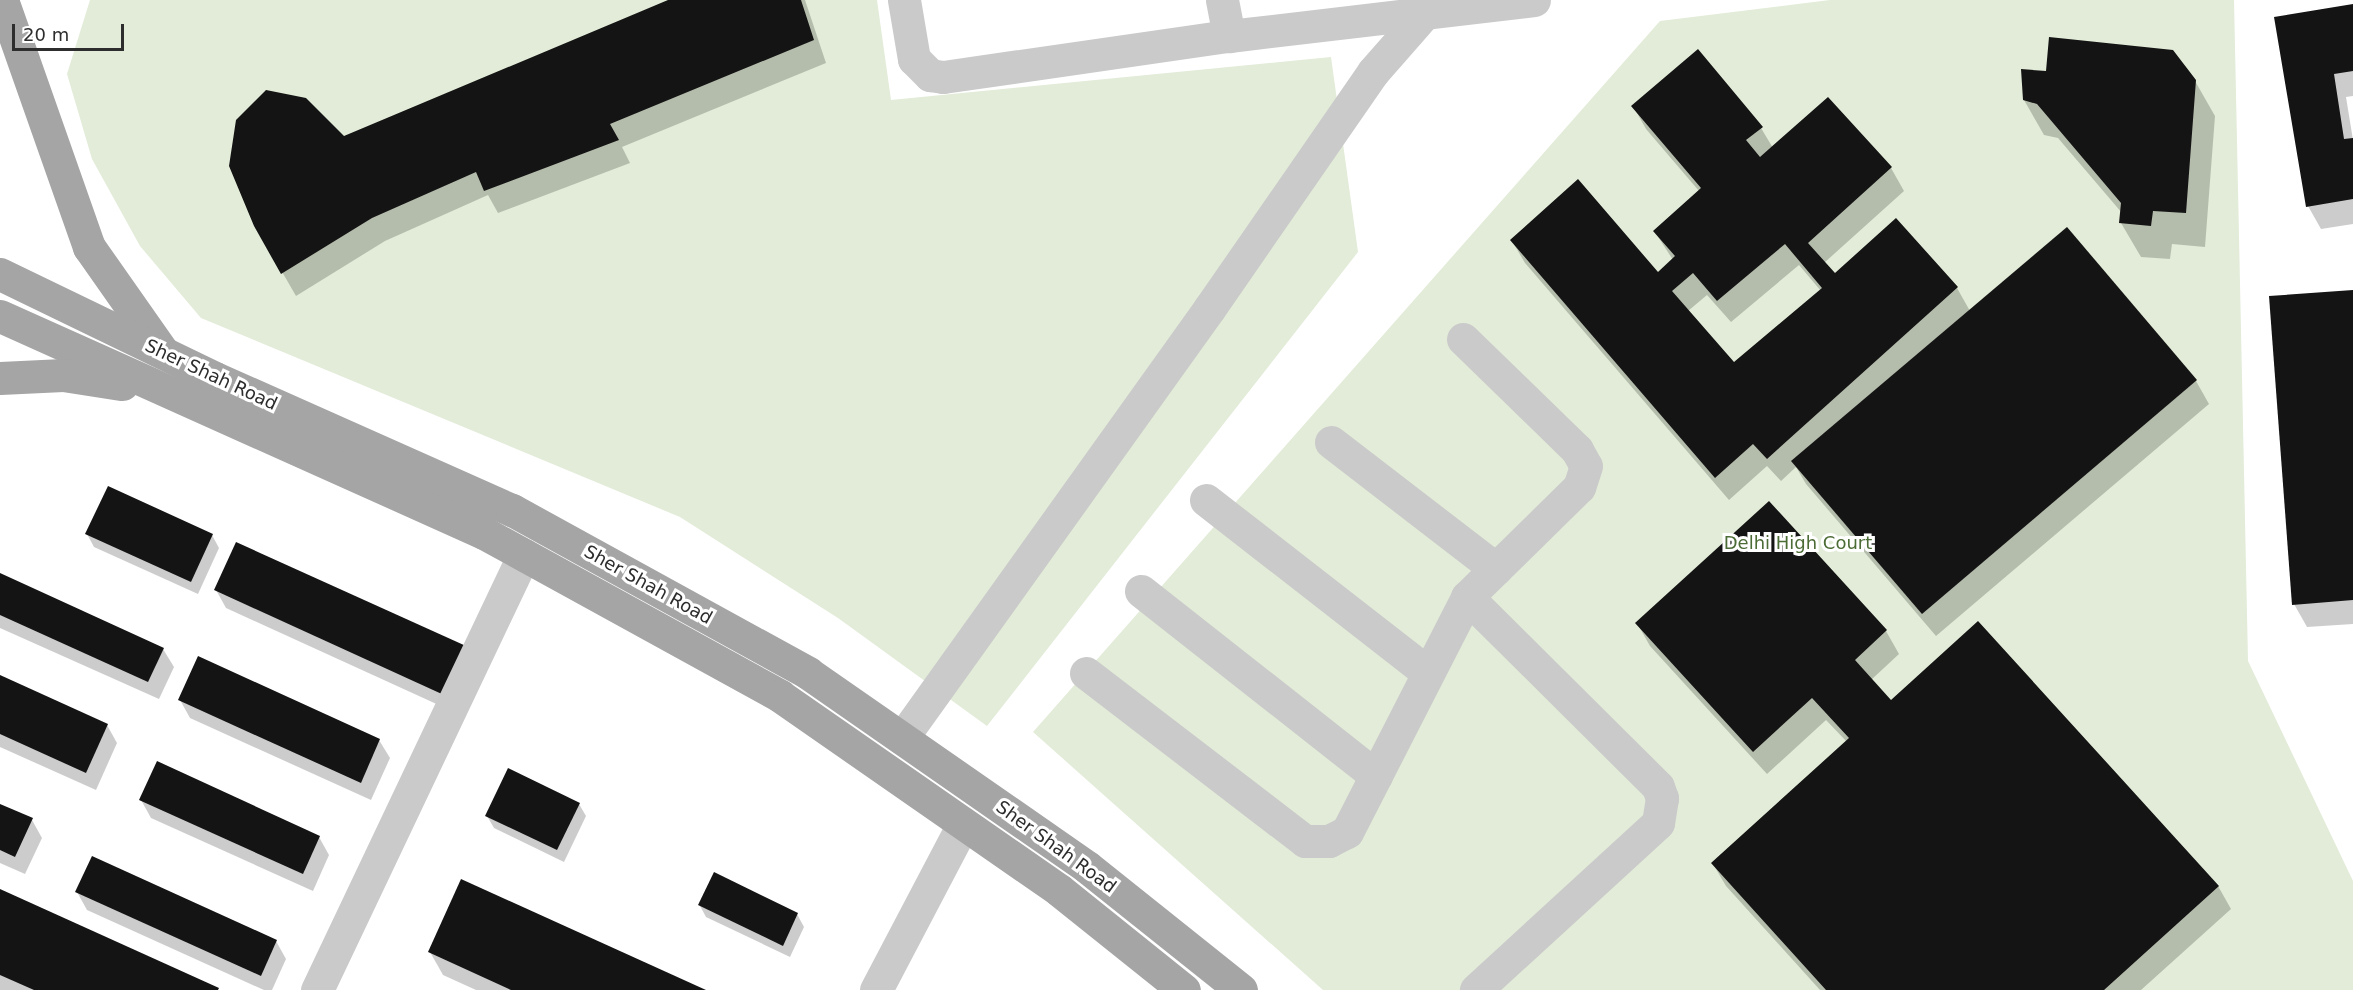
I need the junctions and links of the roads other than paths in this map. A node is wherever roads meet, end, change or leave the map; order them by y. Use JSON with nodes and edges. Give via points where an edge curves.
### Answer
{"nodes":[{"id":1,"x":904,"y":0,"type":"edge"},
{"id":2,"x":1222,"y":0,"type":"edge"},
{"id":3,"x":1534,"y":0,"type":"edge"},
{"id":4,"x":1,"y":2,"type":"edge"},
{"id":5,"x":1424,"y":7,"type":"edge"},
{"id":6,"x":1229,"y":36,"type":"junction"},
{"id":7,"x":0,"y":274,"type":"edge"},
{"id":8,"x":0,"y":316,"type":"edge"},
{"id":9,"x":1463,"y":339,"type":"dead end"},
{"id":10,"x":163,"y":353,"type":"junction"},
{"id":11,"x":0,"y":378,"type":"edge"},
{"id":12,"x":187,"y":402,"type":"junction"},
{"id":13,"x":1331,"y":442,"type":"dead end"},
{"id":14,"x":1206,"y":500,"type":"dead end"},
{"id":15,"x":524,"y":555,"type":"junction"},
{"id":16,"x":1496,"y":569,"type":"junction"},
{"id":17,"x":1141,"y":591,"type":"dead end"},
{"id":18,"x":1467,"y":597,"type":"junction"},
{"id":19,"x":1086,"y":673,"type":"dead end"},
{"id":20,"x":1428,"y":673,"type":"junction"},
{"id":21,"x":902,"y":738,"type":"junction"},
{"id":22,"x":1376,"y":776,"type":"junction"},
{"id":23,"x":963,"y":824,"type":"junction"},
{"id":24,"x":317,"y":990,"type":"edge"},
{"id":25,"x":876,"y":990,"type":"edge"},
{"id":26,"x":1184,"y":990,"type":"edge"},
{"id":27,"x":1241,"y":990,"type":"edge"},
{"id":28,"x":1476,"y":990,"type":"edge"}],
"edges":[{"from":1,"to":6,"type":"street","via":[[914,59],[930,75],[943,77]]},
{"from":2,"to":6,"type":"street"},
{"from":3,"to":5,"type":"street"},
{"from":4,"to":10,"type":"main road","via":[[89,247]]},
{"from":5,"to":6,"type":"street"},
{"from":5,"to":21,"type":"street","via":[[1373,72]]},
{"from":7,"to":10,"type":"main road","name":"Sher Shah Road"},
{"from":8,"to":12,"type":"main road","name":"Sher Shah Road"},
{"from":9,"to":16,"type":"street","via":[[1577,450],[1586,466],[1579,487]]},
{"from":10,"to":21,"type":"main road","name":"Sher Shah Road","via":[[512,510],[808,673]]},
{"from":11,"to":12,"type":"main road","via":[[63,375],[126,385]]},
{"from":12,"to":15,"type":"main road","name":"Sher Shah Road","via":[[484,533]]},
{"from":13,"to":16,"type":"street"},
{"from":14,"to":20,"type":"street"},
{"from":15,"to":23,"type":"main road","name":"Sher Shah Road","via":[[780,696]]},
{"from":15,"to":24,"type":"street"},
{"from":16,"to":18,"type":"street"},
{"from":17,"to":22,"type":"street"},
{"from":18,"to":20,"type":"street"},
{"from":18,"to":28,"type":"street","via":[[1658,787],[1662,798],[1658,823]]},
{"from":19,"to":22,"type":"street","via":[[1305,841],[1329,841],[1347,832]]},
{"from":20,"to":22,"type":"street"},
{"from":21,"to":27,"type":"main road","name":"Sher Shah Road","via":[[1087,867]]},
{"from":23,"to":25,"type":"street"},
{"from":23,"to":26,"type":"main road","name":"Sher Shah Road","via":[[1059,890]]}]}
